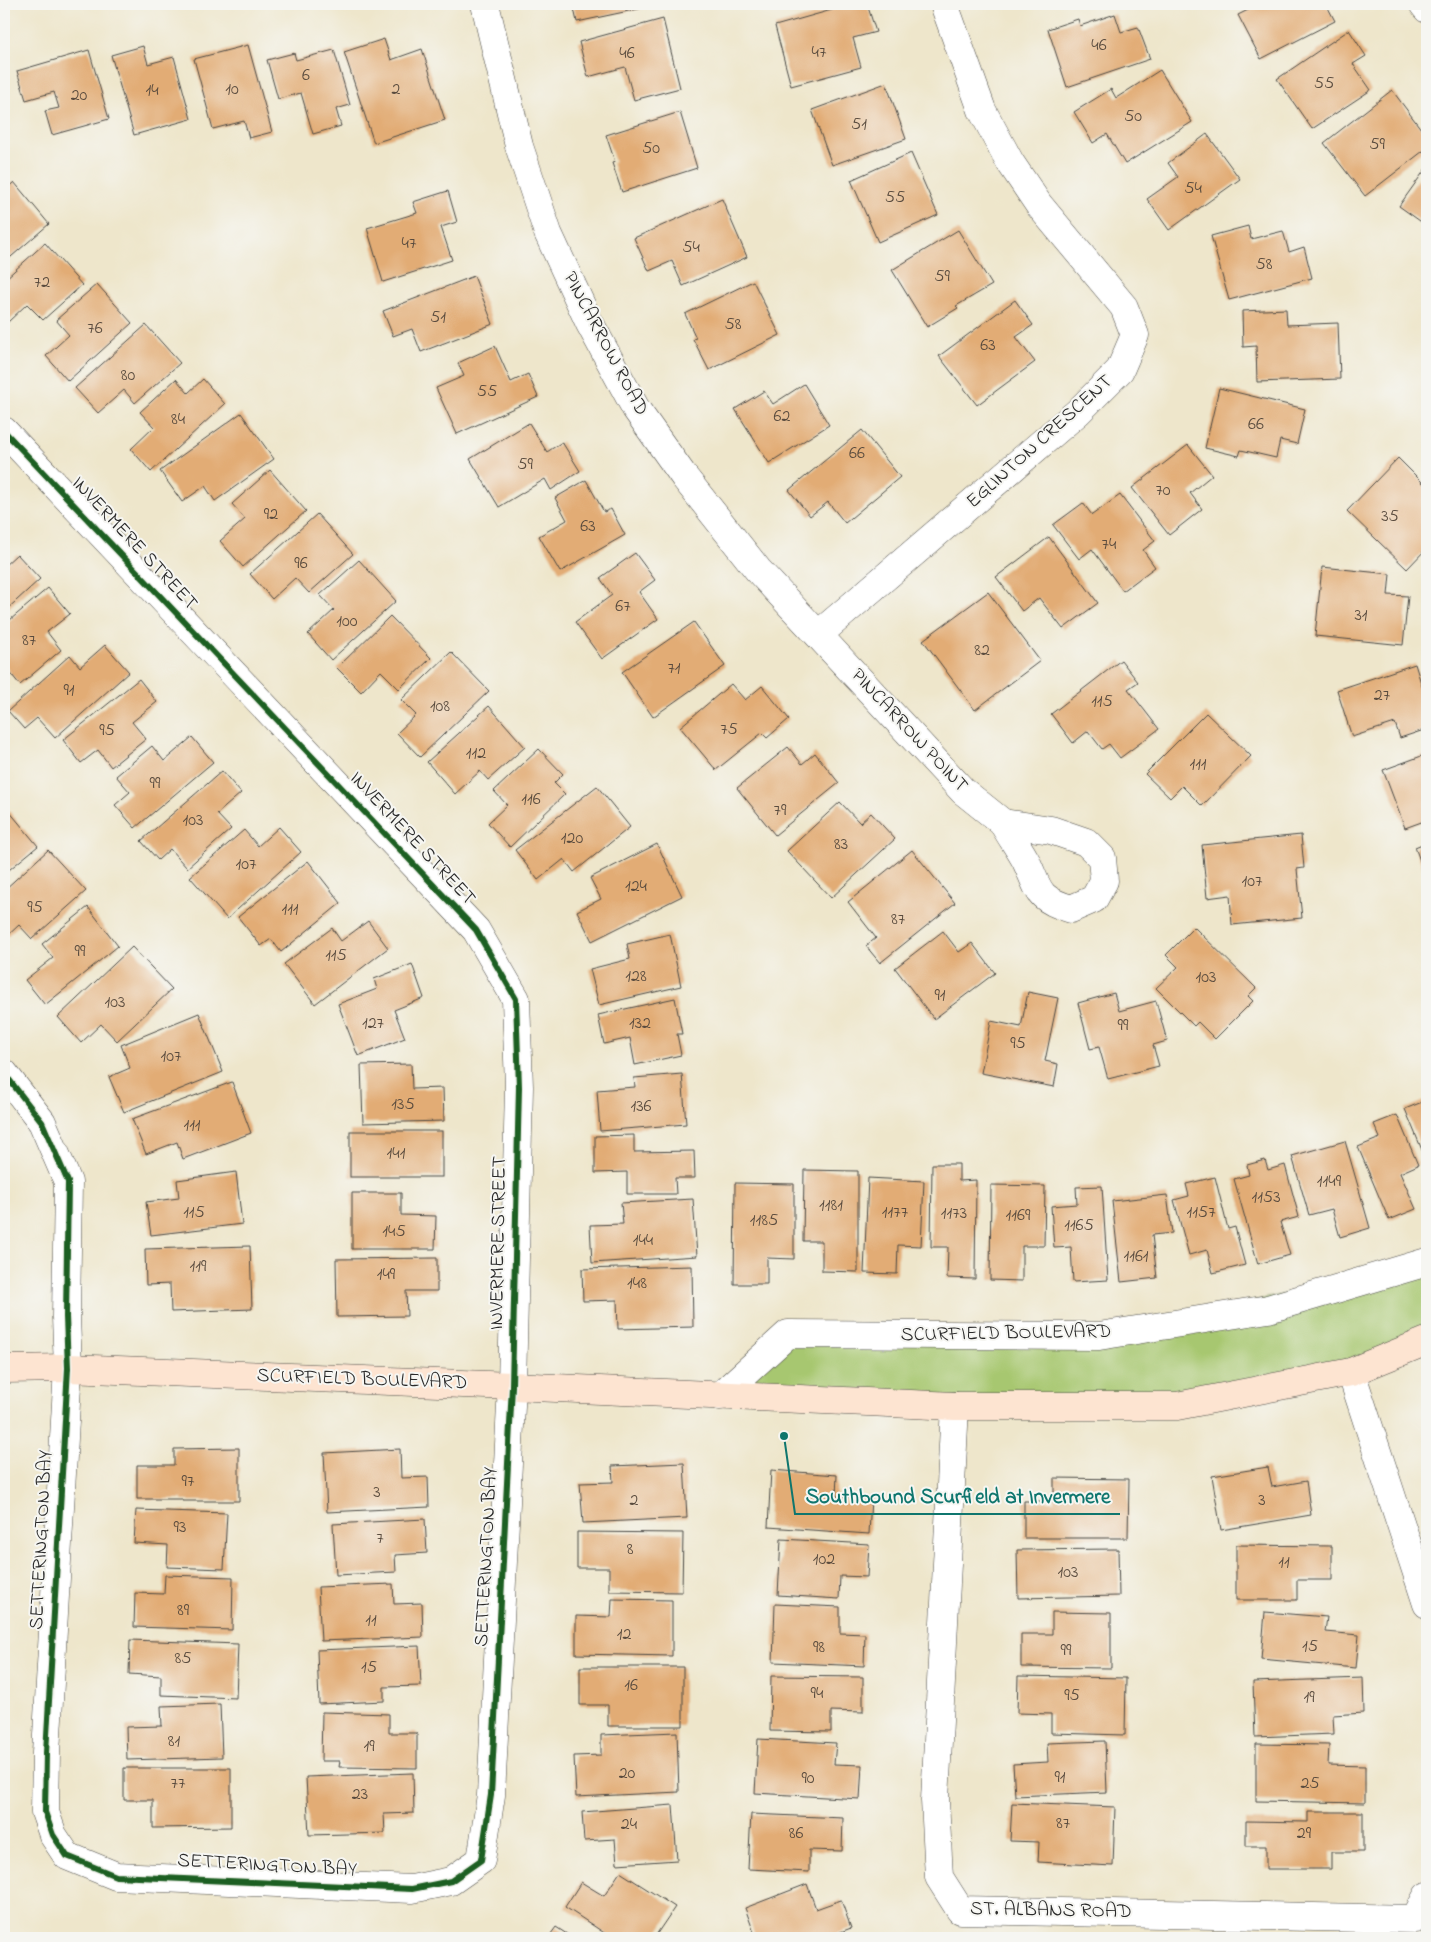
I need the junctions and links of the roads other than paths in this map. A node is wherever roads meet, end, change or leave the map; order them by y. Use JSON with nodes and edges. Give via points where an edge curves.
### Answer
{"nodes":[{"id":1,"x":484,"y":4,"type":"edge"},
{"id":2,"x":944,"y":4,"type":"edge"},
{"id":3,"x":1423,"y":4,"type":"edge"},
{"id":4,"x":1427,"y":9,"type":"edge"},
{"id":5,"x":4,"y":431,"type":"edge"},
{"id":6,"x":819,"y":634,"type":"junction"},
{"id":7,"x":1003,"y":823,"type":"dead end"},
{"id":8,"x":4,"y":1073,"type":"edge"},
{"id":9,"x":1427,"y":1262,"type":"edge"},
{"id":10,"x":1427,"y":1341,"type":"edge"},
{"id":11,"x":4,"y":1368,"type":"edge"},
{"id":12,"x":68,"y":1368,"type":"junction"},
{"id":13,"x":1351,"y":1372,"type":"junction"},
{"id":14,"x":512,"y":1386,"type":"junction"},
{"id":15,"x":720,"y":1396,"type":"junction"},
{"id":16,"x":955,"y":1406,"type":"junction"},
{"id":17,"x":1427,"y":1604,"type":"edge"},
{"id":18,"x":1427,"y":1896,"type":"edge"}],
"edges":[{"from":1,"to":6,"type":"street","name":"PINCARROW ROAD","via":[[519,146],[548,233],[589,322],[636,409],[685,478],[758,570]]},
{"from":2,"to":6,"type":"street","name":"EGLINTON CRESCENT","via":[[982,110],[1010,162],[1039,205],[1124,307],[1136,335],[1120,370],[1078,412]]},
{"from":3,"to":4,"type":"street"},
{"from":5,"to":14,"type":"street","name":"INVERMERE STREET","via":[[476,930],[516,999],[519,1087]]},
{"from":6,"to":7,"type":"street","name":"PINCARROW POINT","via":[[963,791]]},
{"from":8,"to":12,"type":"street","name":"SETTERINGTON BAY","via":[[42,1122],[68,1182]]},
{"from":9,"to":15,"type":"street","name":"SCURFIELD BOULEVARD","via":[[1268,1309],[1100,1336],[788,1334]]},
{"from":10,"to":13,"type":"street","name":"SCURFIELD BOULEVARD"},
{"from":11,"to":12,"type":"street","name":"SCURFIELD BOULEVARD"},
{"from":12,"to":14,"type":"street","name":"SCURFIELD BOULEVARD"},
{"from":12,"to":14,"type":"street","name":"SETTERINGTON BAY","via":[[46,1753],[45,1812],[53,1835],[67,1856],[116,1876],[412,1889],[451,1881],[481,1860],[491,1795]]},
{"from":13,"to":16,"type":"street","name":"SCURFIELD BOULEVARD","via":[[1177,1406]]},
{"from":13,"to":17,"type":"street"},
{"from":14,"to":15,"type":"street","name":"SCURFIELD BOULEVARD"},
{"from":15,"to":16,"type":"street","name":"SCURFIELD BOULEVARD"},
{"from":16,"to":18,"type":"street","name":"ST. ALBANS ROAD","via":[[935,1800],[940,1877],[960,1910],[1415,1919]]}]}
